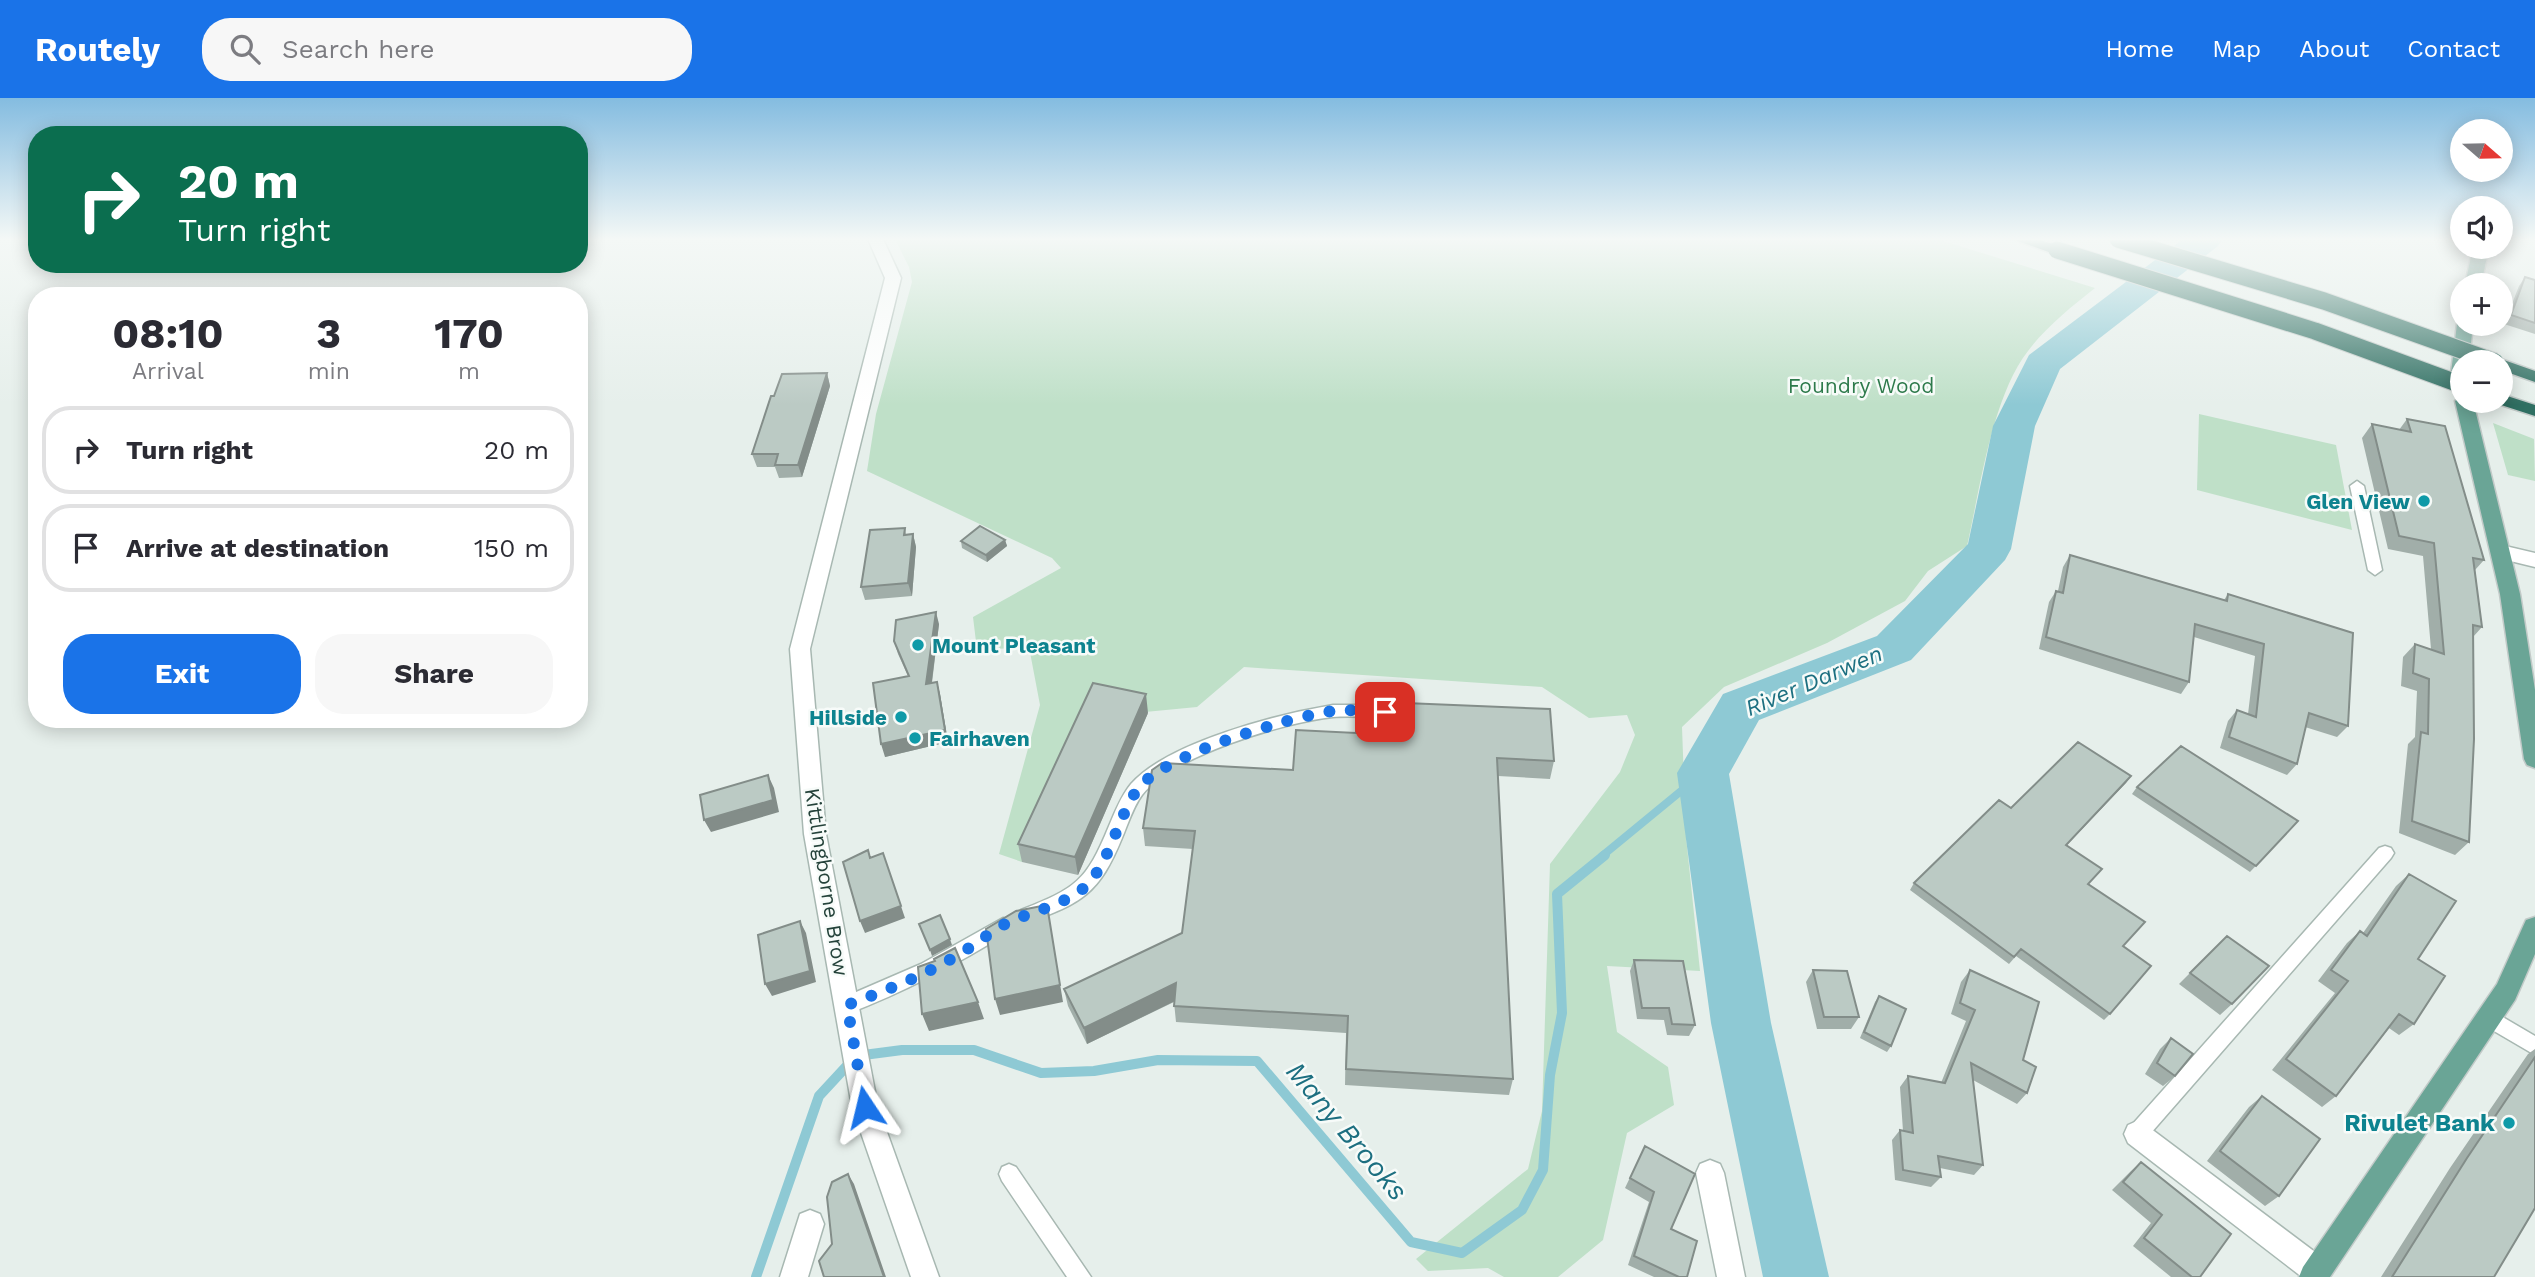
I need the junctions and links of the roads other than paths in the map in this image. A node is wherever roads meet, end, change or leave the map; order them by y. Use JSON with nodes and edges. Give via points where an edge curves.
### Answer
{"nodes":[{"id":1,"x":888,"y":294,"type":"edge"},
{"id":2,"x":2197,"y":294,"type":"edge"},
{"id":3,"x":2302,"y":294,"type":"edge"},
{"id":4,"x":2462,"y":350,"type":"edge"},
{"id":5,"x":2513,"y":369,"type":"edge"},
{"id":6,"x":2535,"y":377,"type":"edge"},
{"id":7,"x":2450,"y":380,"type":"edge"},
{"id":8,"x":2513,"y":403,"type":"edge"},
{"id":9,"x":2535,"y":411,"type":"edge"},
{"id":10,"x":2467,"y":413,"type":"edge"},
{"id":11,"x":2357,"y":485,"type":"dead end"},
{"id":12,"x":2501,"y":552,"type":"junction"},
{"id":13,"x":2535,"y":559,"type":"edge"},
{"id":14,"x":2375,"y":570,"type":"dead end"},
{"id":15,"x":1398,"y":712,"type":"edge"},
{"id":16,"x":2535,"y":760,"type":"edge"},
{"id":17,"x":2385,"y":853,"type":"dead end"},
{"id":18,"x":2535,"y":927,"type":"edge"},
{"id":19,"x":847,"y":1005,"type":"junction"},
{"id":20,"x":2489,"y":1018,"type":"junction"},
{"id":21,"x":2535,"y":1046,"type":"edge"},
{"id":22,"x":2137,"y":1134,"type":"joint"},
{"id":23,"x":1710,"y":1173,"type":"dead end"},
{"id":24,"x":1009,"y":1174,"type":"dead end"},
{"id":25,"x":810,"y":1224,"type":"dead end"},
{"id":26,"x":2315,"y":1274,"type":"edge"},
{"id":27,"x":794,"y":1277,"type":"edge"},
{"id":28,"x":925,"y":1277,"type":"edge"},
{"id":29,"x":1080,"y":1277,"type":"edge"},
{"id":30,"x":1731,"y":1277,"type":"edge"}],
"edges":[{"from":1,"to":19,"type":"street","name":"Kittlingborne Brow","via":[[800,649],[815,834]]},
{"from":2,"to":7,"type":"highway","bridge":true},
{"from":3,"to":4,"type":"highway","bridge":true},
{"from":5,"to":6,"type":"highway"},
{"from":8,"to":9,"type":"highway"},
{"from":10,"to":12,"type":"main road"},
{"from":11,"to":14,"type":"lane"},
{"from":12,"to":13,"type":"street"},
{"from":12,"to":16,"type":"main road"},
{"from":15,"to":19,"type":"lane","via":[[1334,711],[1294,719],[1243,734],[1167,767],[1139,786],[1100,866],[1082,890],[1006,924],[898,986]]},
{"from":17,"to":22,"type":"lane"},
{"from":18,"to":20,"type":"main road"},
{"from":19,"to":28,"type":"street","name":"Kittlingborne Brow","via":[[865,1107]]},
{"from":20,"to":21,"type":"lane"},
{"from":20,"to":26,"type":"main road"},
{"from":22,"to":26,"type":"street"},
{"from":23,"to":30,"type":"street"},
{"from":24,"to":29,"type":"lane"},
{"from":25,"to":27,"type":"street"}]}
